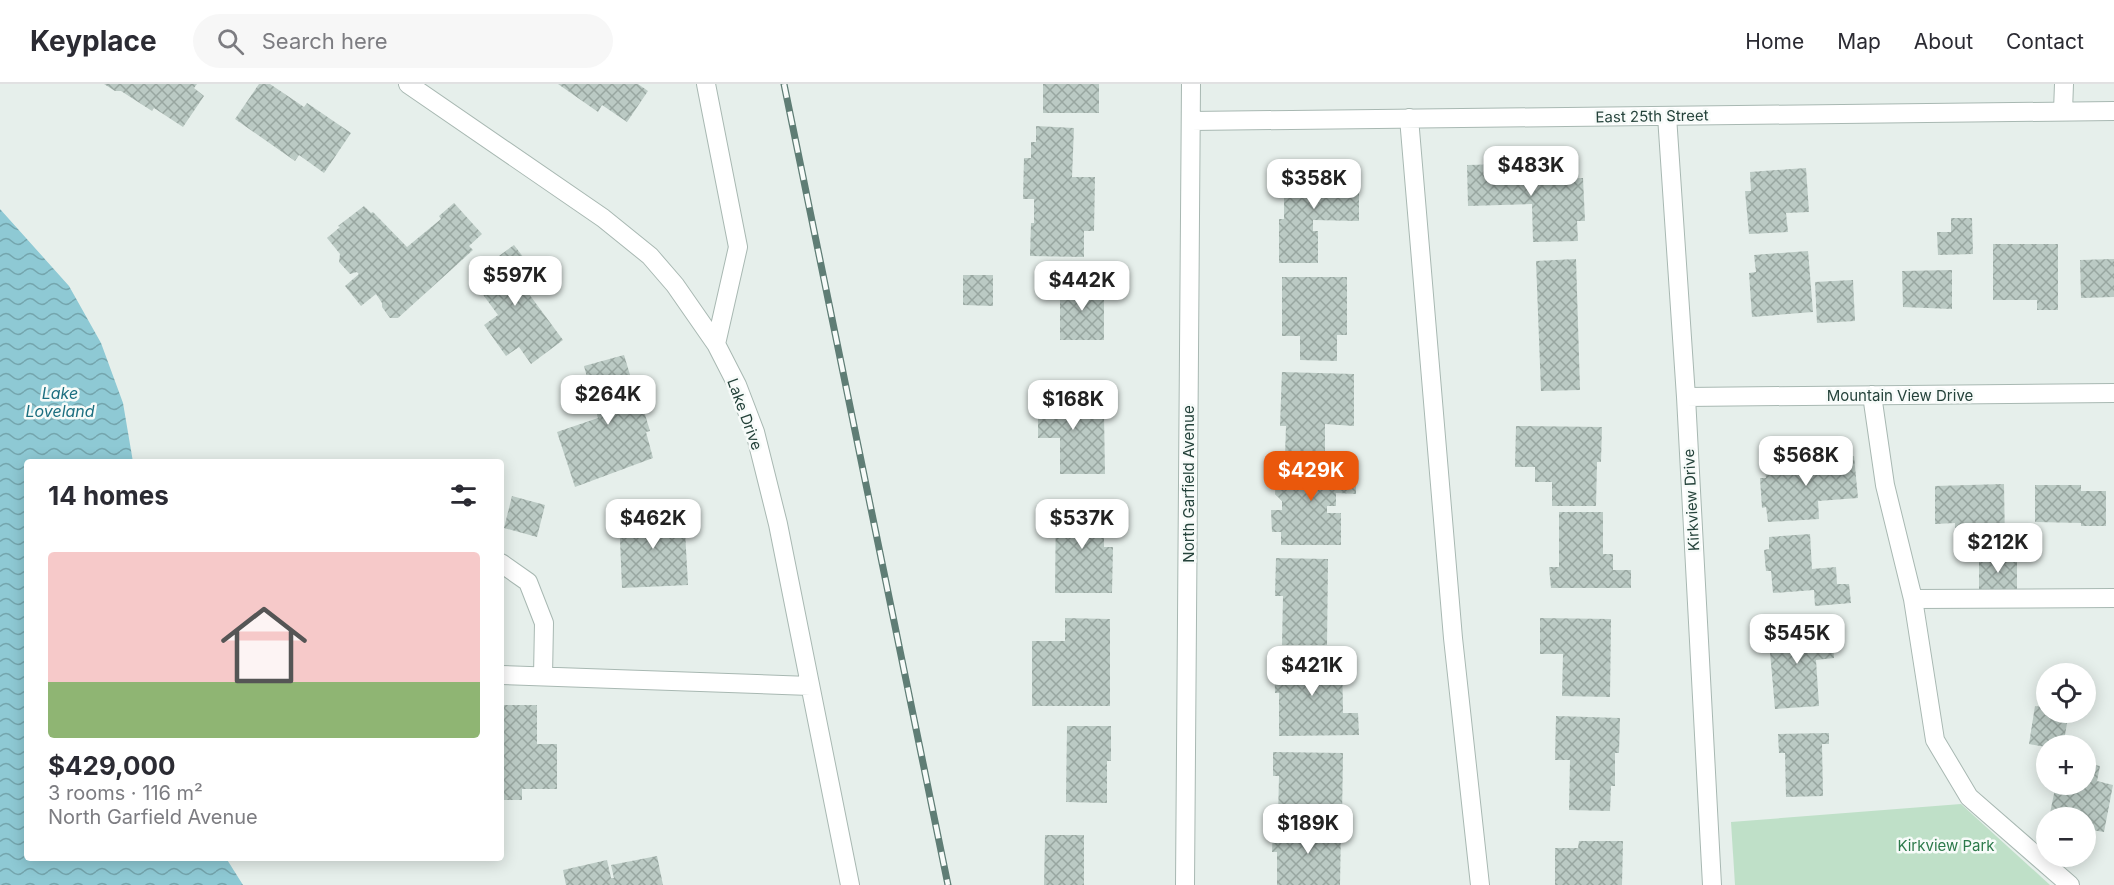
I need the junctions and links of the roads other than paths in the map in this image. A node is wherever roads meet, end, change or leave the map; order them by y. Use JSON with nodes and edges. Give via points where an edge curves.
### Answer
{"nodes":[{"id":1,"x":408,"y":84,"type":"edge"},
{"id":2,"x":706,"y":84,"type":"edge"},
{"id":3,"x":1191,"y":84,"type":"edge"},
{"id":4,"x":2064,"y":84,"type":"edge"},
{"id":5,"x":2063,"y":111,"type":"junction"},
{"id":6,"x":2114,"y":111,"type":"edge"},
{"id":7,"x":1667,"y":116,"type":"junction"},
{"id":8,"x":1409,"y":118,"type":"junction"},
{"id":9,"x":1191,"y":121,"type":"junction"},
{"id":10,"x":716,"y":344,"type":"junction"},
{"id":11,"x":2114,"y":393,"type":"edge"},
{"id":12,"x":1872,"y":395,"type":"junction"},
{"id":13,"x":1686,"y":397,"type":"junction"},
{"id":14,"x":504,"y":565,"type":"edge"},
{"id":15,"x":2114,"y":598,"type":"edge"},
{"id":16,"x":1913,"y":599,"type":"junction"},
{"id":17,"x":504,"y":675,"type":"edge"},
{"id":18,"x":543,"y":676,"type":"junction"},
{"id":19,"x":810,"y":686,"type":"junction"},
{"id":20,"x":850,"y":885,"type":"edge"},
{"id":21,"x":1185,"y":885,"type":"edge"},
{"id":22,"x":1480,"y":885,"type":"edge"},
{"id":23,"x":1712,"y":885,"type":"edge"},
{"id":24,"x":2070,"y":885,"type":"edge"}],
"edges":[{"from":1,"to":10,"type":"street","name":"Lake Drive","via":[[603,218],[650,256]]},
{"from":2,"to":10,"type":"street","via":[[738,247]]},
{"from":3,"to":9,"type":"street","name":"North Garfield Avenue"},
{"from":4,"to":5,"type":"street"},
{"from":5,"to":6,"type":"street","name":"East 25th Street"},
{"from":5,"to":7,"type":"street","name":"East 25th Street"},
{"from":7,"to":8,"type":"street","name":"East 25th Street"},
{"from":7,"to":13,"type":"street","name":"Kirkview Drive"},
{"from":8,"to":9,"type":"street","name":"East 25th Street"},
{"from":8,"to":22,"type":"street","via":[[1453,638]]},
{"from":9,"to":21,"type":"street","name":"North Garfield Avenue"},
{"from":10,"to":19,"type":"street","name":"Lake Drive","via":[[755,432],[778,524]]},
{"from":11,"to":12,"type":"street","name":"Mountain View Drive"},
{"from":12,"to":13,"type":"street","name":"Mountain View Drive"},
{"from":12,"to":16,"type":"street","via":[[1885,485]]},
{"from":13,"to":23,"type":"street","name":"Kirkview Drive"},
{"from":14,"to":18,"type":"street","via":[[528,582],[544,623]]},
{"from":15,"to":16,"type":"street"},
{"from":16,"to":24,"type":"street","via":[[1935,740],[1969,797]]},
{"from":17,"to":18,"type":"street"},
{"from":18,"to":19,"type":"street"},
{"from":19,"to":20,"type":"street","name":"Lake Drive"}]}
